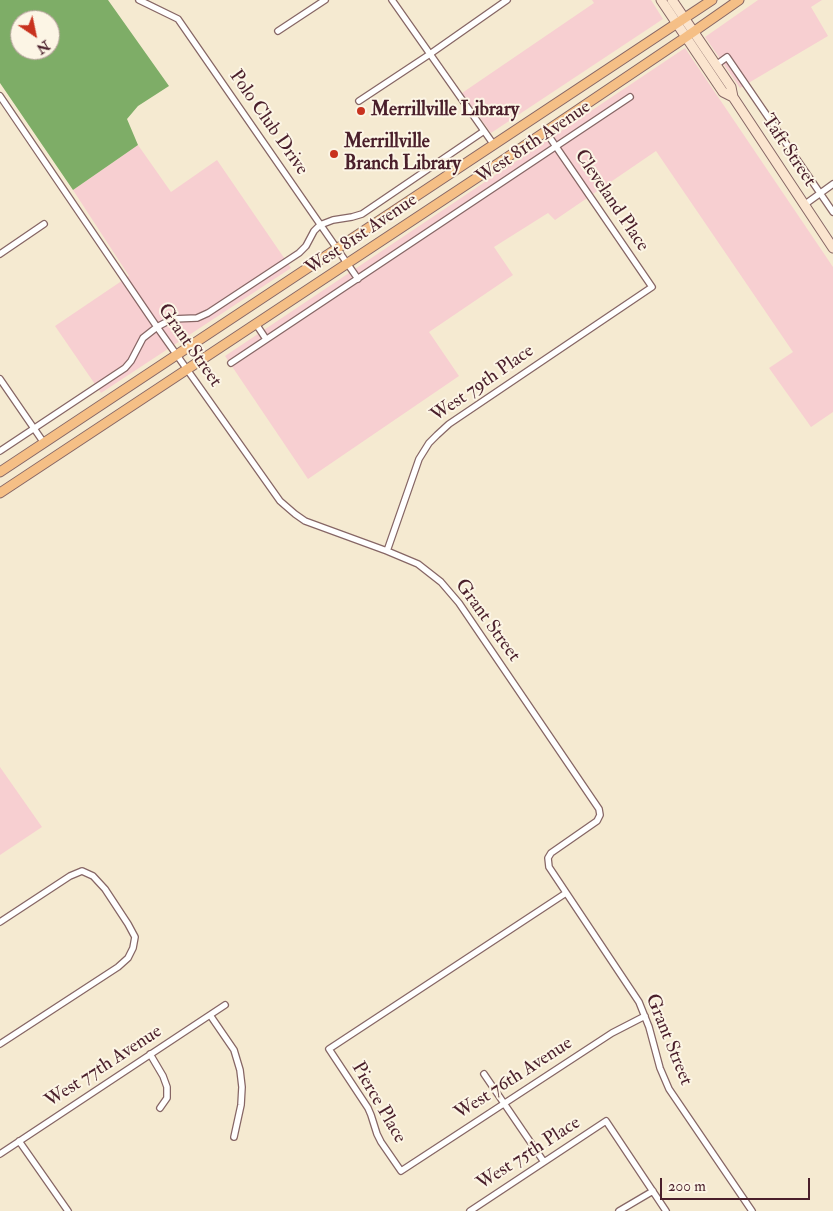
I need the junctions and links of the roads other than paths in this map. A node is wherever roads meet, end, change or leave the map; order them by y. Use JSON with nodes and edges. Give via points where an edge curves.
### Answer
{"nodes":[{"id":1,"x":139,"y":0,"type":"edge"},
{"id":2,"x":325,"y":0,"type":"edge"},
{"id":3,"x":392,"y":0,"type":"edge"},
{"id":4,"x":507,"y":0,"type":"edge"},
{"id":5,"x":661,"y":0,"type":"edge"},
{"id":6,"x":672,"y":0,"type":"edge"},
{"id":7,"x":712,"y":0,"type":"edge"},
{"id":8,"x":739,"y":0,"type":"edge"},
{"id":9,"x":681,"y":21,"type":"junction"},
{"id":10,"x":278,"y":31,"type":"dead end"},
{"id":11,"x":690,"y":35,"type":"junction"},
{"id":12,"x":430,"y":54,"type":"junction"},
{"id":13,"x":716,"y":65,"type":"junction"},
{"id":14,"x":0,"y":96,"type":"edge"},
{"id":15,"x":630,"y":97,"type":"dead end"},
{"id":16,"x":733,"y":97,"type":"junction"},
{"id":17,"x":359,"y":102,"type":"dead end"},
{"id":18,"x":484,"y":132,"type":"junction"},
{"id":19,"x":546,"y":132,"type":"junction"},
{"id":20,"x":494,"y":145,"type":"junction"},
{"id":21,"x":556,"y":146,"type":"junction"},
{"id":22,"x":833,"y":184,"type":"edge"},
{"id":23,"x":820,"y":193,"type":"junction"},
{"id":24,"x":804,"y":205,"type":"junction"},
{"id":25,"x":833,"y":212,"type":"edge"},
{"id":26,"x":44,"y":224,"type":"dead end"},
{"id":27,"x":320,"y":225,"type":"junction"},
{"id":28,"x":833,"y":248,"type":"edge"},
{"id":29,"x":337,"y":249,"type":"junction"},
{"id":30,"x":0,"y":254,"type":"edge"},
{"id":31,"x":347,"y":264,"type":"junction"},
{"id":32,"x":358,"y":279,"type":"junction"},
{"id":33,"x":652,"y":287,"type":"joint"},
{"id":34,"x":256,"y":324,"type":"junction"},
{"id":35,"x":157,"y":327,"type":"junction"},
{"id":36,"x":266,"y":339,"type":"junction"},
{"id":37,"x":176,"y":355,"type":"junction"},
{"id":38,"x":231,"y":363,"type":"dead end"},
{"id":39,"x":188,"y":370,"type":"junction"},
{"id":40,"x":0,"y":379,"type":"edge"},
{"id":41,"x":34,"y":428,"type":"junction"},
{"id":42,"x":44,"y":443,"type":"junction"},
{"id":43,"x":0,"y":451,"type":"edge"},
{"id":44,"x":0,"y":472,"type":"edge"},
{"id":45,"x":0,"y":493,"type":"edge"},
{"id":46,"x":387,"y":550,"type":"junction"},
{"id":47,"x":566,"y":892,"type":"junction"},
{"id":48,"x":0,"y":922,"type":"edge"},
{"id":49,"x":225,"y":1005,"type":"dead end"},
{"id":50,"x":210,"y":1015,"type":"junction"},
{"id":51,"x":645,"y":1016,"type":"junction"},
{"id":52,"x":0,"y":1044,"type":"edge"},
{"id":53,"x":150,"y":1054,"type":"junction"},
{"id":54,"x":484,"y":1074,"type":"dead end"},
{"id":55,"x":504,"y":1103,"type":"junction"},
{"id":56,"x":160,"y":1108,"type":"dead end"},
{"id":57,"x":234,"y":1137,"type":"dead end"},
{"id":58,"x":19,"y":1141,"type":"junction"},
{"id":59,"x":0,"y":1154,"type":"edge"},
{"id":60,"x":544,"y":1162,"type":"junction"},
{"id":61,"x":401,"y":1172,"type":"joint"},
{"id":62,"x":653,"y":1191,"type":"junction"},
{"id":63,"x":68,"y":1211,"type":"edge"},
{"id":64,"x":470,"y":1211,"type":"edge"},
{"id":65,"x":619,"y":1211,"type":"edge"},
{"id":66,"x":666,"y":1211,"type":"edge"},
{"id":67,"x":752,"y":1211,"type":"edge"}],
"edges":[{"from":1,"to":27,"type":"street","name":"Polo Club Drive","via":[[178,19]]},
{"from":2,"to":10,"type":"street"},
{"from":3,"to":12,"type":"street"},
{"from":4,"to":12,"type":"street"},
{"from":5,"to":9,"type":"main road","name":"Taft Street"},
{"from":6,"to":9,"type":"main road","name":"Taft Street"},
{"from":7,"to":9,"type":"main road","name":"West 81st Avenue"},
{"from":8,"to":11,"type":"main road","name":"West 81st Avenue"},
{"from":9,"to":11,"type":"main road","name":"Taft Street"},
{"from":9,"to":20,"type":"main road","name":"West 81st Avenue"},
{"from":11,"to":13,"type":"main road","name":"Taft Street"},
{"from":11,"to":16,"type":"main road","name":"Taft Street","via":[[724,92]]},
{"from":11,"to":19,"type":"main road","name":"West 81st Avenue"},
{"from":12,"to":17,"type":"street"},
{"from":12,"to":18,"type":"street"},
{"from":13,"to":16,"type":"main road","name":"Taft Street","via":[[731,87]]},
{"from":13,"to":23,"type":"street","via":[[727,57]]},
{"from":14,"to":35,"type":"street","name":"Grant Street"},
{"from":15,"to":21,"type":"street","name":"West 81th Avenue"},
{"from":16,"to":24,"type":"main road","name":"Taft Street"},
{"from":18,"to":20,"type":"street"},
{"from":18,"to":27,"type":"street","via":[[362,214]]},
{"from":19,"to":21,"type":"street","name":"Cleveland Place"},
{"from":19,"to":31,"type":"main road","name":"West 81st Avenue"},
{"from":20,"to":29,"type":"main road","name":"West 81st Avenue"},
{"from":21,"to":32,"type":"street","name":"West 81th Avenue"},
{"from":21,"to":33,"type":"street","name":"Cleveland Place"},
{"from":22,"to":23,"type":"street"},
{"from":23,"to":24,"type":"street"},
{"from":23,"to":25,"type":"street"},
{"from":24,"to":28,"type":"main road","name":"Taft Street"},
{"from":26,"to":30,"type":"street"},
{"from":27,"to":29,"type":"street","name":"Polo Club Drive"},
{"from":27,"to":35,"type":"street","name":"West 81st Avenue","via":[[299,253],[208,314],[172,319]]},
{"from":29,"to":31,"type":"street","name":"Polo Club Drive"},
{"from":29,"to":37,"type":"main road","name":"West 81st Avenue"},
{"from":31,"to":32,"type":"street","name":"Polo Club Drive"},
{"from":31,"to":34,"type":"main road","name":"West 81st Avenue"},
{"from":32,"to":36,"type":"street","name":"West 81th Avenue"},
{"from":33,"to":46,"type":"street","name":"West 79th Place","via":[[436,435],[419,459]]},
{"from":34,"to":36,"type":"street"},
{"from":34,"to":39,"type":"main road","name":"West 81st Avenue"},
{"from":35,"to":37,"type":"street","name":"Grant Street"},
{"from":35,"to":41,"type":"street","name":"West 81st Avenue","via":[[144,338],[124,368]]},
{"from":36,"to":38,"type":"street","name":"West 81th Avenue"},
{"from":37,"to":39,"type":"street","name":"Grant Street"},
{"from":37,"to":42,"type":"main road","name":"West 81st Avenue"},
{"from":39,"to":45,"type":"main road","name":"West 81st Avenue"},
{"from":39,"to":46,"type":"street","name":"Grant Street","via":[[271,491],[285,506],[312,524]]},
{"from":40,"to":41,"type":"street"},
{"from":41,"to":42,"type":"street"},
{"from":41,"to":43,"type":"street","name":"West 81st Avenue"},
{"from":42,"to":44,"type":"main road","name":"West 81st Avenue"},
{"from":46,"to":47,"type":"street","name":"Grant Street","via":[[418,564],[459,603],[599,809],[596,821],[554,849],[549,856],[549,867]]},
{"from":47,"to":51,"type":"street","name":"Grant Street"},
{"from":47,"to":61,"type":"street","name":"Pierce Place","via":[[329,1049],[368,1108],[379,1138]]},
{"from":48,"to":52,"type":"street","via":[[82,871],[93,876],[105,889],[134,937],[128,958],[118,967]]},
{"from":49,"to":50,"type":"street","name":"West 77th Avenue"},
{"from":50,"to":53,"type":"street","name":"West 77th Avenue"},
{"from":50,"to":57,"type":"street","via":[[234,1050],[240,1070],[241,1105]]},
{"from":51,"to":55,"type":"street","name":"West 76th Avenue","via":[[612,1032]]},
{"from":51,"to":67,"type":"street","name":"Grant Street","via":[[669,1089]]},
{"from":53,"to":56,"type":"street","via":[[167,1087],[167,1098]]},
{"from":53,"to":58,"type":"street","name":"West 77th Avenue"},
{"from":54,"to":55,"type":"street"},
{"from":55,"to":60,"type":"street"},
{"from":55,"to":61,"type":"street","name":"West 76th Avenue"},
{"from":58,"to":59,"type":"street","name":"West 77th Avenue"},
{"from":58,"to":63,"type":"street"},
{"from":60,"to":62,"type":"street","name":"West 75th Place","via":[[606,1121]]},
{"from":60,"to":64,"type":"street","name":"West 75th Place"},
{"from":62,"to":65,"type":"street"},
{"from":62,"to":66,"type":"street"}]}
